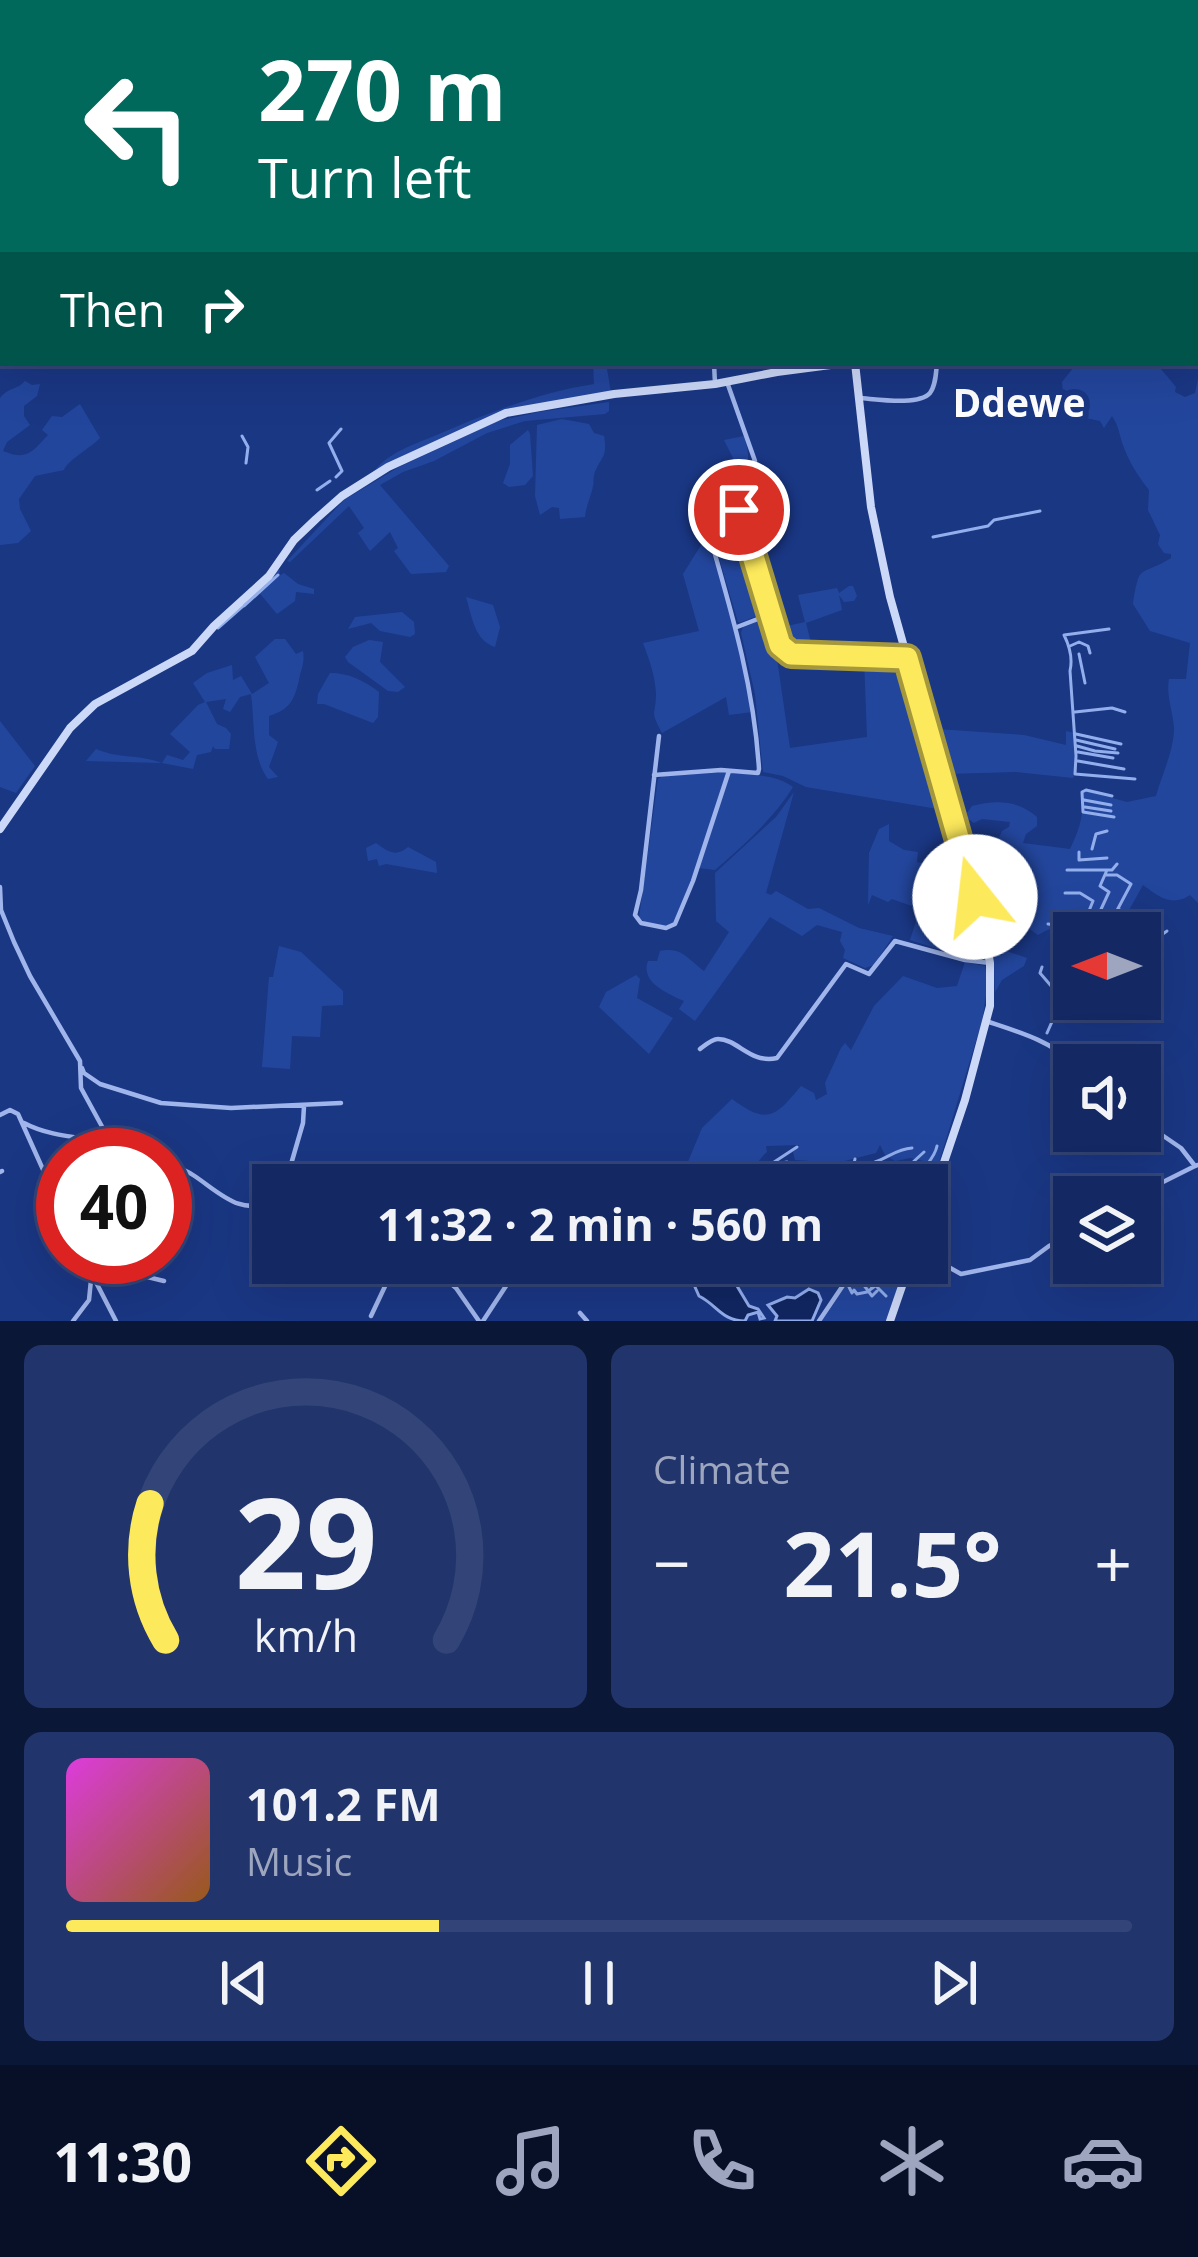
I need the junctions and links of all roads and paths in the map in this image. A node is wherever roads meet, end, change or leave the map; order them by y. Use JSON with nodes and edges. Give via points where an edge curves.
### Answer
{"nodes":[{"id":1,"x":714,"y":366,"type":"edge"},
{"id":2,"x":827,"y":366,"type":"edge"},
{"id":3,"x":855,"y":366,"type":"edge"},
{"id":4,"x":937,"y":366,"type":"edge"},
{"id":5,"x":728,"y":382,"type":"junction"},
{"id":6,"x":715,"y":385,"type":"junction"},
{"id":7,"x":859,"y":398,"type":"junction"},
{"id":8,"x":735,"y":489,"type":"junction"},
{"id":9,"x":772,"y":614,"type":"junction"},
{"id":10,"x":737,"y":627,"type":"junction"},
{"id":11,"x":907,"y":658,"type":"junction"},
{"id":12,"x":659,"y":736,"type":"dead end"},
{"id":13,"x":729,"y":771,"type":"junction"},
{"id":14,"x":654,"y":775,"type":"junction"},
{"id":15,"x":0,"y":829,"type":"edge"},
{"id":16,"x":0,"y":887,"type":"edge"},
{"id":17,"x":990,"y":963,"type":"junction"},
{"id":18,"x":986,"y":1021,"type":"junction"},
{"id":19,"x":1053,"y":1047,"type":"edge"},
{"id":20,"x":700,"y":1049,"type":"dead end"},
{"id":21,"x":82,"y":1068,"type":"junction"},
{"id":22,"x":341,"y":1103,"type":"dead end"},
{"id":23,"x":304,"y":1106,"type":"junction"},
{"id":24,"x":0,"y":1115,"type":"edge"},
{"id":25,"x":22,"y":1122,"type":"junction"},
{"id":26,"x":103,"y":1128,"type":"edge"},
{"id":27,"x":36,"y":1129,"type":"edge"},
{"id":28,"x":1161,"y":1134,"type":"edge"},
{"id":29,"x":36,"y":1153,"type":"edge"},
{"id":30,"x":291,"y":1164,"type":"edge"},
{"id":31,"x":943,"y":1164,"type":"edge"},
{"id":32,"x":1196,"y":1165,"type":"edge"},
{"id":33,"x":192,"y":1175,"type":"edge"},
{"id":34,"x":1161,"y":1182,"type":"edge"},
{"id":35,"x":252,"y":1206,"type":"edge"},
{"id":36,"x":1053,"y":1246,"type":"edge"},
{"id":37,"x":948,"y":1267,"type":"edge"},
{"id":38,"x":90,"y":1284,"type":"edge"},
{"id":39,"x":96,"y":1284,"type":"edge"},
{"id":40,"x":386,"y":1284,"type":"edge"},
{"id":41,"x":452,"y":1284,"type":"edge"},
{"id":42,"x":508,"y":1284,"type":"edge"},
{"id":43,"x":844,"y":1284,"type":"edge"},
{"id":44,"x":903,"y":1284,"type":"edge"},
{"id":45,"x":580,"y":1313,"type":"dead end"},
{"id":46,"x":371,"y":1316,"type":"dead end"},
{"id":47,"x":73,"y":1321,"type":"edge"},
{"id":48,"x":116,"y":1321,"type":"edge"},
{"id":49,"x":481,"y":1321,"type":"edge"},
{"id":50,"x":587,"y":1321,"type":"edge"},
{"id":51,"x":819,"y":1321,"type":"edge"},
{"id":52,"x":890,"y":1321,"type":"edge"}],
"edges":[{"from":1,"to":6,"type":"street"},
{"from":2,"to":5,"type":"street"},
{"from":3,"to":7,"type":"street"},
{"from":4,"to":7,"type":"street","via":[[926,397]]},
{"from":5,"to":6,"type":"street"},
{"from":5,"to":8,"type":"street","via":[[755,460]]},
{"from":6,"to":15,"type":"street","via":[[506,413],[388,466],[316,519],[192,650],[82,716]]},
{"from":7,"to":11,"type":"street","via":[[876,531]]},
{"from":8,"to":9,"type":"street"},
{"from":8,"to":10,"type":"street","via":[[708,530]]},
{"from":9,"to":10,"type":"street"},
{"from":9,"to":11,"type":"street","via":[[780,645],[791,654]]},
{"from":10,"to":13,"type":"street","via":[[759,769]]},
{"from":11,"to":17,"type":"street"},
{"from":12,"to":14,"type":"street"},
{"from":13,"to":14,"type":"street"},
{"from":13,"to":14,"type":"street","via":[[681,912],[666,928],[635,915]]},
{"from":16,"to":21,"type":"street","via":[[14,942]]},
{"from":17,"to":18,"type":"street"},
{"from":17,"to":20,"type":"street","via":[[895,941],[869,974],[846,964],[777,1058],[721,1039]]},
{"from":18,"to":19,"type":"street"},
{"from":18,"to":31,"type":"street"},
{"from":21,"to":23,"type":"street","via":[[100,1084],[161,1103]]},
{"from":21,"to":26,"type":"street","via":[[81,1088]]},
{"from":22,"to":23,"type":"street"},
{"from":23,"to":30,"type":"street"},
{"from":24,"to":25,"type":"street","via":[[15,1110]]},
{"from":25,"to":27,"type":"street"},
{"from":25,"to":29,"type":"street"},
{"from":28,"to":32,"type":"street"},
{"from":32,"to":34,"type":"street"},
{"from":33,"to":35,"type":"street"},
{"from":36,"to":37,"type":"street","via":[[1025,1262],[961,1274]]},
{"from":38,"to":47,"type":"street"},
{"from":39,"to":48,"type":"street"},
{"from":40,"to":46,"type":"street"},
{"from":41,"to":49,"type":"street"},
{"from":42,"to":49,"type":"street"},
{"from":43,"to":51,"type":"street"},
{"from":44,"to":52,"type":"street"},
{"from":45,"to":50,"type":"street"}]}
